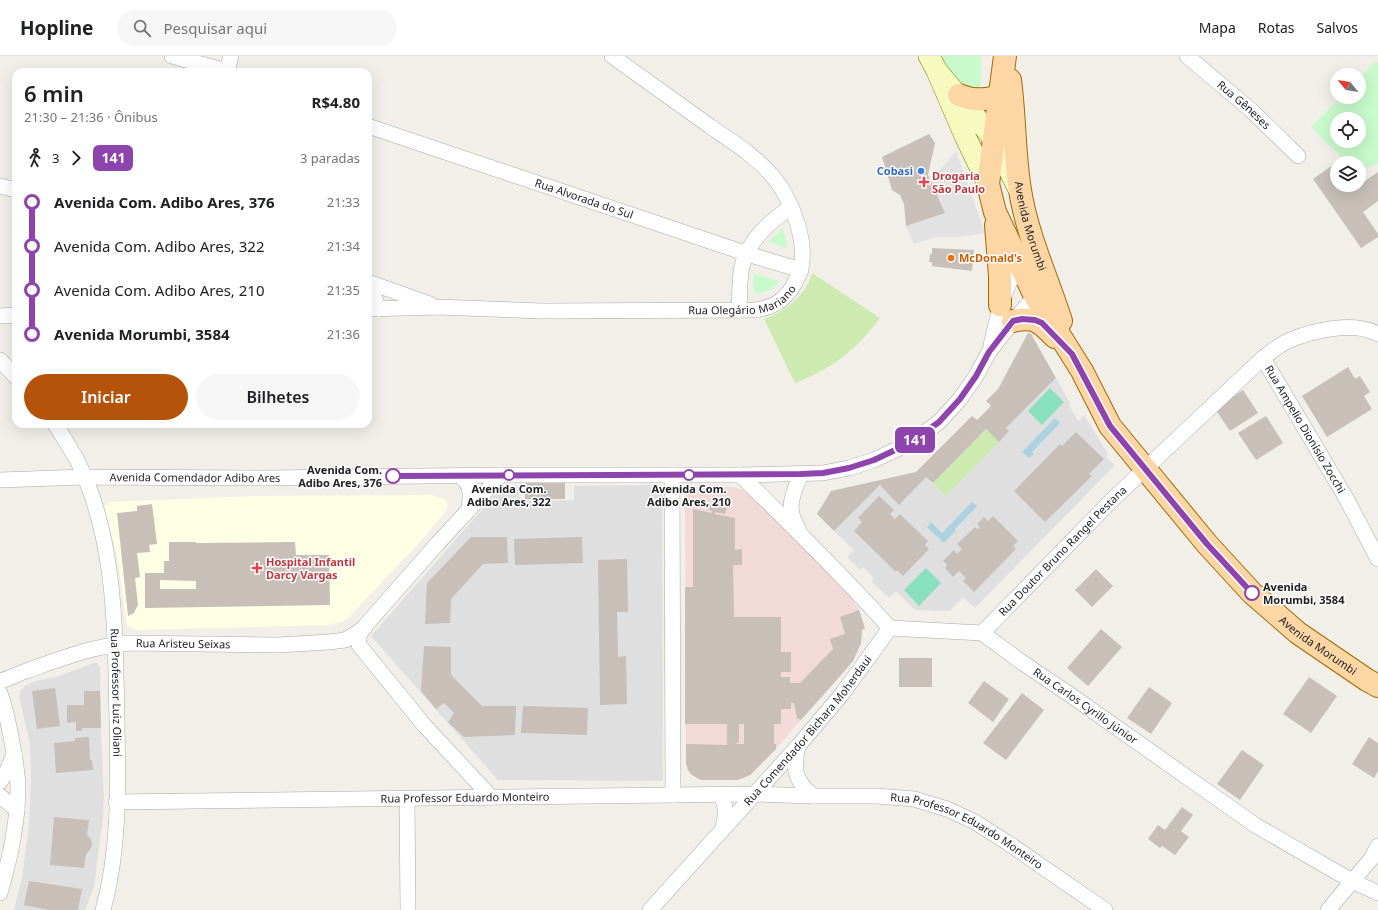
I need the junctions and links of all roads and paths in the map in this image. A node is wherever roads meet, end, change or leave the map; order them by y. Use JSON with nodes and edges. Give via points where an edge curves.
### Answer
{"nodes":[{"id":1,"x":172,"y":56,"type":"edge"},
{"id":2,"x":231,"y":56,"type":"edge"},
{"id":3,"x":612,"y":56,"type":"edge"},
{"id":4,"x":1005,"y":56,"type":"edge"},
{"id":5,"x":1187,"y":56,"type":"edge"},
{"id":6,"x":933,"y":63,"type":"edge"},
{"id":7,"x":217,"y":68,"type":"edge"},
{"id":8,"x":229,"y":68,"type":"edge"},
{"id":9,"x":958,"y":95,"type":"junction"},
{"id":10,"x":1000,"y":95,"type":"junction"},
{"id":11,"x":372,"y":127,"type":"edge"},
{"id":12,"x":994,"y":139,"type":"junction"},
{"id":13,"x":1298,"y":156,"type":"dead end"},
{"id":14,"x":988,"y":184,"type":"junction"},
{"id":15,"x":0,"y":186,"type":"edge"},
{"id":16,"x":12,"y":189,"type":"edge"},
{"id":17,"x":1020,"y":191,"type":"junction"},
{"id":18,"x":791,"y":207,"type":"junction"},
{"id":19,"x":995,"y":212,"type":"junction"},
{"id":20,"x":746,"y":253,"type":"junction"},
{"id":21,"x":1027,"y":257,"type":"junction"},
{"id":22,"x":801,"y":270,"type":"junction"},
{"id":23,"x":372,"y":283,"type":"edge"},
{"id":24,"x":1041,"y":289,"type":"junction"},
{"id":25,"x":372,"y":295,"type":"edge"},
{"id":26,"x":438,"y":307,"type":"junction"},
{"id":27,"x":374,"y":309,"type":"edge"},
{"id":28,"x":739,"y":310,"type":"junction"},
{"id":29,"x":1007,"y":313,"type":"junction"},
{"id":30,"x":12,"y":315,"type":"edge"},
{"id":31,"x":0,"y":316,"type":"edge"},
{"id":32,"x":1378,"y":334,"type":"edge"},
{"id":33,"x":989,"y":352,"type":"junction"},
{"id":34,"x":1072,"y":354,"type":"junction"},
{"id":35,"x":1263,"y":358,"type":"junction"},
{"id":36,"x":0,"y":360,"type":"edge"},
{"id":37,"x":12,"y":372,"type":"edge"},
{"id":38,"x":57,"y":428,"type":"edge"},
{"id":39,"x":1144,"y":469,"type":"junction"},
{"id":40,"x":801,"y":474,"type":"junction"},
{"id":41,"x":501,"y":475,"type":"junction"},
{"id":42,"x":672,"y":475,"type":"junction"},
{"id":43,"x":740,"y":475,"type":"junction"},
{"id":44,"x":460,"y":476,"type":"junction"},
{"id":45,"x":84,"y":477,"type":"junction"},
{"id":46,"x":0,"y":480,"type":"edge"},
{"id":47,"x":469,"y":508,"type":"junction"},
{"id":48,"x":801,"y":534,"type":"junction"},
{"id":49,"x":1378,"y":559,"type":"edge"},
{"id":50,"x":365,"y":626,"type":"junction"},
{"id":51,"x":890,"y":628,"type":"junction"},
{"id":52,"x":982,"y":633,"type":"junction"},
{"id":53,"x":345,"y":640,"type":"junction"},
{"id":54,"x":115,"y":644,"type":"junction"},
{"id":55,"x":363,"y":649,"type":"junction"},
{"id":56,"x":1,"y":685,"type":"edge"},
{"id":57,"x":1378,"y":686,"type":"edge"},
{"id":58,"x":798,"y":745,"type":"junction"},
{"id":59,"x":14,"y":754,"type":"junction"},
{"id":60,"x":0,"y":782,"type":"edge"},
{"id":61,"x":755,"y":794,"type":"junction"},
{"id":62,"x":673,"y":795,"type":"junction"},
{"id":63,"x":721,"y":795,"type":"junction"},
{"id":64,"x":0,"y":796,"type":"edge"},
{"id":65,"x":813,"y":796,"type":"junction"},
{"id":66,"x":492,"y":797,"type":"junction"},
{"id":67,"x":408,"y":799,"type":"junction"},
{"id":68,"x":116,"y":802,"type":"junction"},
{"id":69,"x":17,"y":810,"type":"junction"},
{"id":70,"x":722,"y":830,"type":"junction"},
{"id":71,"x":1378,"y":846,"type":"edge"},
{"id":72,"x":1352,"y":881,"type":"junction"},
{"id":73,"x":1378,"y":892,"type":"edge"},
{"id":74,"x":0,"y":893,"type":"edge"},
{"id":75,"x":103,"y":910,"type":"edge"},
{"id":76,"x":408,"y":910,"type":"edge"},
{"id":77,"x":650,"y":910,"type":"edge"},
{"id":78,"x":1105,"y":910,"type":"edge"},
{"id":79,"x":1328,"y":910,"type":"edge"}],
"edges":[{"from":1,"to":7,"type":"street"},
{"from":2,"to":8,"type":"street"},
{"from":3,"to":18,"type":"street","name":"Rua Olegário Mariano","via":[[751,156],[775,179]]},
{"from":4,"to":10,"type":"main road"},
{"from":4,"to":17,"type":"main road","via":[[1013,100]]},
{"from":5,"to":13,"type":"street","name":"Rua Gêneses","via":[[1252,111]]},
{"from":6,"to":9,"type":"main road","name":"Avenida Morumbi"},
{"from":6,"to":14,"type":"main road","name":"Avenida Morumbi"},
{"from":9,"to":10,"type":"main road","via":[[979,100]]},
{"from":9,"to":12,"type":"main road","name":"Avenida Morumbi"},
{"from":10,"to":12,"type":"main road"},
{"from":11,"to":20,"type":"street","name":"Rua Alvorada do Sul"},
{"from":12,"to":14,"type":"main road"},
{"from":12,"to":17,"type":"main road","name":"Avenida Morumbi"},
{"from":14,"to":19,"type":"main road","name":"Avenida Morumbi"},
{"from":15,"to":16,"type":"street"},
{"from":17,"to":21,"type":"main road","name":"Avenida Morumbi"},
{"from":18,"to":20,"type":"street","via":[[775,218],[754,239]]},
{"from":18,"to":22,"type":"street","name":"Rua Olegário Mariano","via":[[801,237]]},
{"from":19,"to":21,"type":"main road","name":"Avenida Morumbi"},
{"from":19,"to":29,"type":"main road","via":[[1000,276]]},
{"from":20,"to":22,"type":"street","name":"Rua Alvorada do Sul"},
{"from":20,"to":28,"type":"street","via":[[742,268]]},
{"from":21,"to":24,"type":"main road","name":"Avenida Morumbi"},
{"from":21,"to":29,"type":"street","name":"Avenida Comendador Adibo Ares","via":[[1010,283]]},
{"from":22,"to":28,"type":"street","name":"Rua Olegário Mariano","via":[[793,287],[778,303],[768,308]]},
{"from":23,"to":26,"type":"street"},
{"from":24,"to":29,"type":"street","name":"Avenida Comendador Adibo Ares"},
{"from":24,"to":34,"type":"main road","name":"Avenida Morumbi"},
{"from":25,"to":27,"type":"street","via":[[375,299]]},
{"from":26,"to":27,"type":"street","name":"Rua Olegário Mariano"},
{"from":26,"to":28,"type":"street","name":"Rua Olegário Mariano","via":[[542,312]]},
{"from":29,"to":33,"type":"street","name":"Avenida Comendador Adibo Ares"},
{"from":29,"to":33,"type":"street","name":"Avenida Comendador Adibo Ares"},
{"from":29,"to":34,"type":"main road","via":[[1042,323]]},
{"from":30,"to":31,"type":"street"},
{"from":32,"to":35,"type":"street","via":[[1370,330],[1331,329],[1288,341]]},
{"from":33,"to":40,"type":"street","name":"Avenida Comendador Adibo Ares","via":[[960,399],[939,422],[910,443],[874,460],[849,468]]},
{"from":34,"to":39,"type":"main road","name":"Avenida Morumbi","via":[[1110,426]]},
{"from":35,"to":39,"type":"street","name":"Rua Ampelio Dionísio Zocchi"},
{"from":35,"to":49,"type":"street","name":"Rua Ampelio Dionísio Zocchi","via":[[1346,498]]},
{"from":36,"to":37,"type":"street"},
{"from":38,"to":45,"type":"street","name":"Rua Professor Luiz Oliani"},
{"from":39,"to":52,"type":"street","name":"Rua Doutor Bruno Rangel Pestana"},
{"from":39,"to":57,"type":"main road","name":"Avenida Morumbi","via":[[1252,593],[1298,633]]},
{"from":40,"to":43,"type":"street","name":"Avenida Comendador Adibo Ares"},
{"from":40,"to":48,"type":"street","via":[[790,506]]},
{"from":41,"to":42,"type":"street","name":"Avenida Comendador Adibo Ares"},
{"from":41,"to":44,"type":"street","name":"Avenida Comendador Adibo Ares"},
{"from":41,"to":47,"type":"street"},
{"from":42,"to":43,"type":"street","name":"Avenida Comendador Adibo Ares"},
{"from":42,"to":62,"type":"street"},
{"from":43,"to":48,"type":"street"},
{"from":44,"to":45,"type":"street","name":"Avenida Comendador Adibo Ares"},
{"from":44,"to":47,"type":"street","via":[[470,490]]},
{"from":45,"to":46,"type":"street","name":"Avenida Comendador Adibo Ares"},
{"from":45,"to":54,"type":"street","name":"Rua Professor Luiz Oliani","via":[[106,552],[112,588]]},
{"from":47,"to":50,"type":"street"},
{"from":48,"to":51,"type":"street"},
{"from":50,"to":53,"type":"street","name":"Rua Aristeu Seixas"},
{"from":50,"to":55,"type":"street","via":[[358,637]]},
{"from":51,"to":52,"type":"street"},
{"from":51,"to":58,"type":"street","name":"Rua Comendador Bichara Moherdaui","via":[[842,694]]},
{"from":52,"to":72,"type":"street","name":"Rua Carlos Cyrillo Júnior","via":[[1254,825]]},
{"from":53,"to":54,"type":"street","name":"Rua Aristeu Seixas","via":[[278,645]]},
{"from":53,"to":55,"type":"street"},
{"from":54,"to":56,"type":"street","name":"Rua Aristeu Seixas","via":[[22,672]]},
{"from":54,"to":68,"type":"street","name":"Rua Professor Luiz Oliani"},
{"from":55,"to":66,"type":"street","via":[[424,725]]},
{"from":56,"to":59,"type":"street"},
{"from":58,"to":61,"type":"street","name":"Rua Comendador Bichara Moherdaui"},
{"from":58,"to":65,"type":"street","via":[[795,761],[798,779]]},
{"from":59,"to":60,"type":"street"},
{"from":59,"to":69,"type":"street","via":[[18,784]]},
{"from":61,"to":63,"type":"street","name":"Rua Professor Eduardo Monteiro"},
{"from":61,"to":65,"type":"street","name":"Rua Professor Eduardo Monteiro"},
{"from":61,"to":70,"type":"street","name":"Rua Comendador Bichara Moherdaui"},
{"from":62,"to":63,"type":"street","name":"Rua Professor Eduardo Monteiro"},
{"from":62,"to":66,"type":"street","name":"Rua Professor Eduardo Monteiro"},
{"from":63,"to":70,"type":"street","name":"Rua Comendador Bichara Moherdaui","via":[[726,809]]},
{"from":64,"to":69,"type":"street"},
{"from":65,"to":78,"type":"street","name":"Rua Professor Eduardo Monteiro","via":[[884,797],[914,800],[947,809],[975,822],[1008,843]]},
{"from":66,"to":67,"type":"street","name":"Rua Professor Eduardo Monteiro"},
{"from":67,"to":68,"type":"street","name":"Rua Professor Eduardo Monteiro"},
{"from":67,"to":76,"type":"street"},
{"from":68,"to":75,"type":"street","name":"Rua Professor Luiz Oliani","via":[[114,852]]},
{"from":69,"to":74,"type":"street","via":[[8,868]]},
{"from":70,"to":77,"type":"street","name":"Rua Comendador Bichara Moherdaui"},
{"from":71,"to":72,"type":"street"},
{"from":72,"to":73,"type":"street","name":"Rua Carlos Cyrillo Júnior"},
{"from":72,"to":79,"type":"street"}]}
